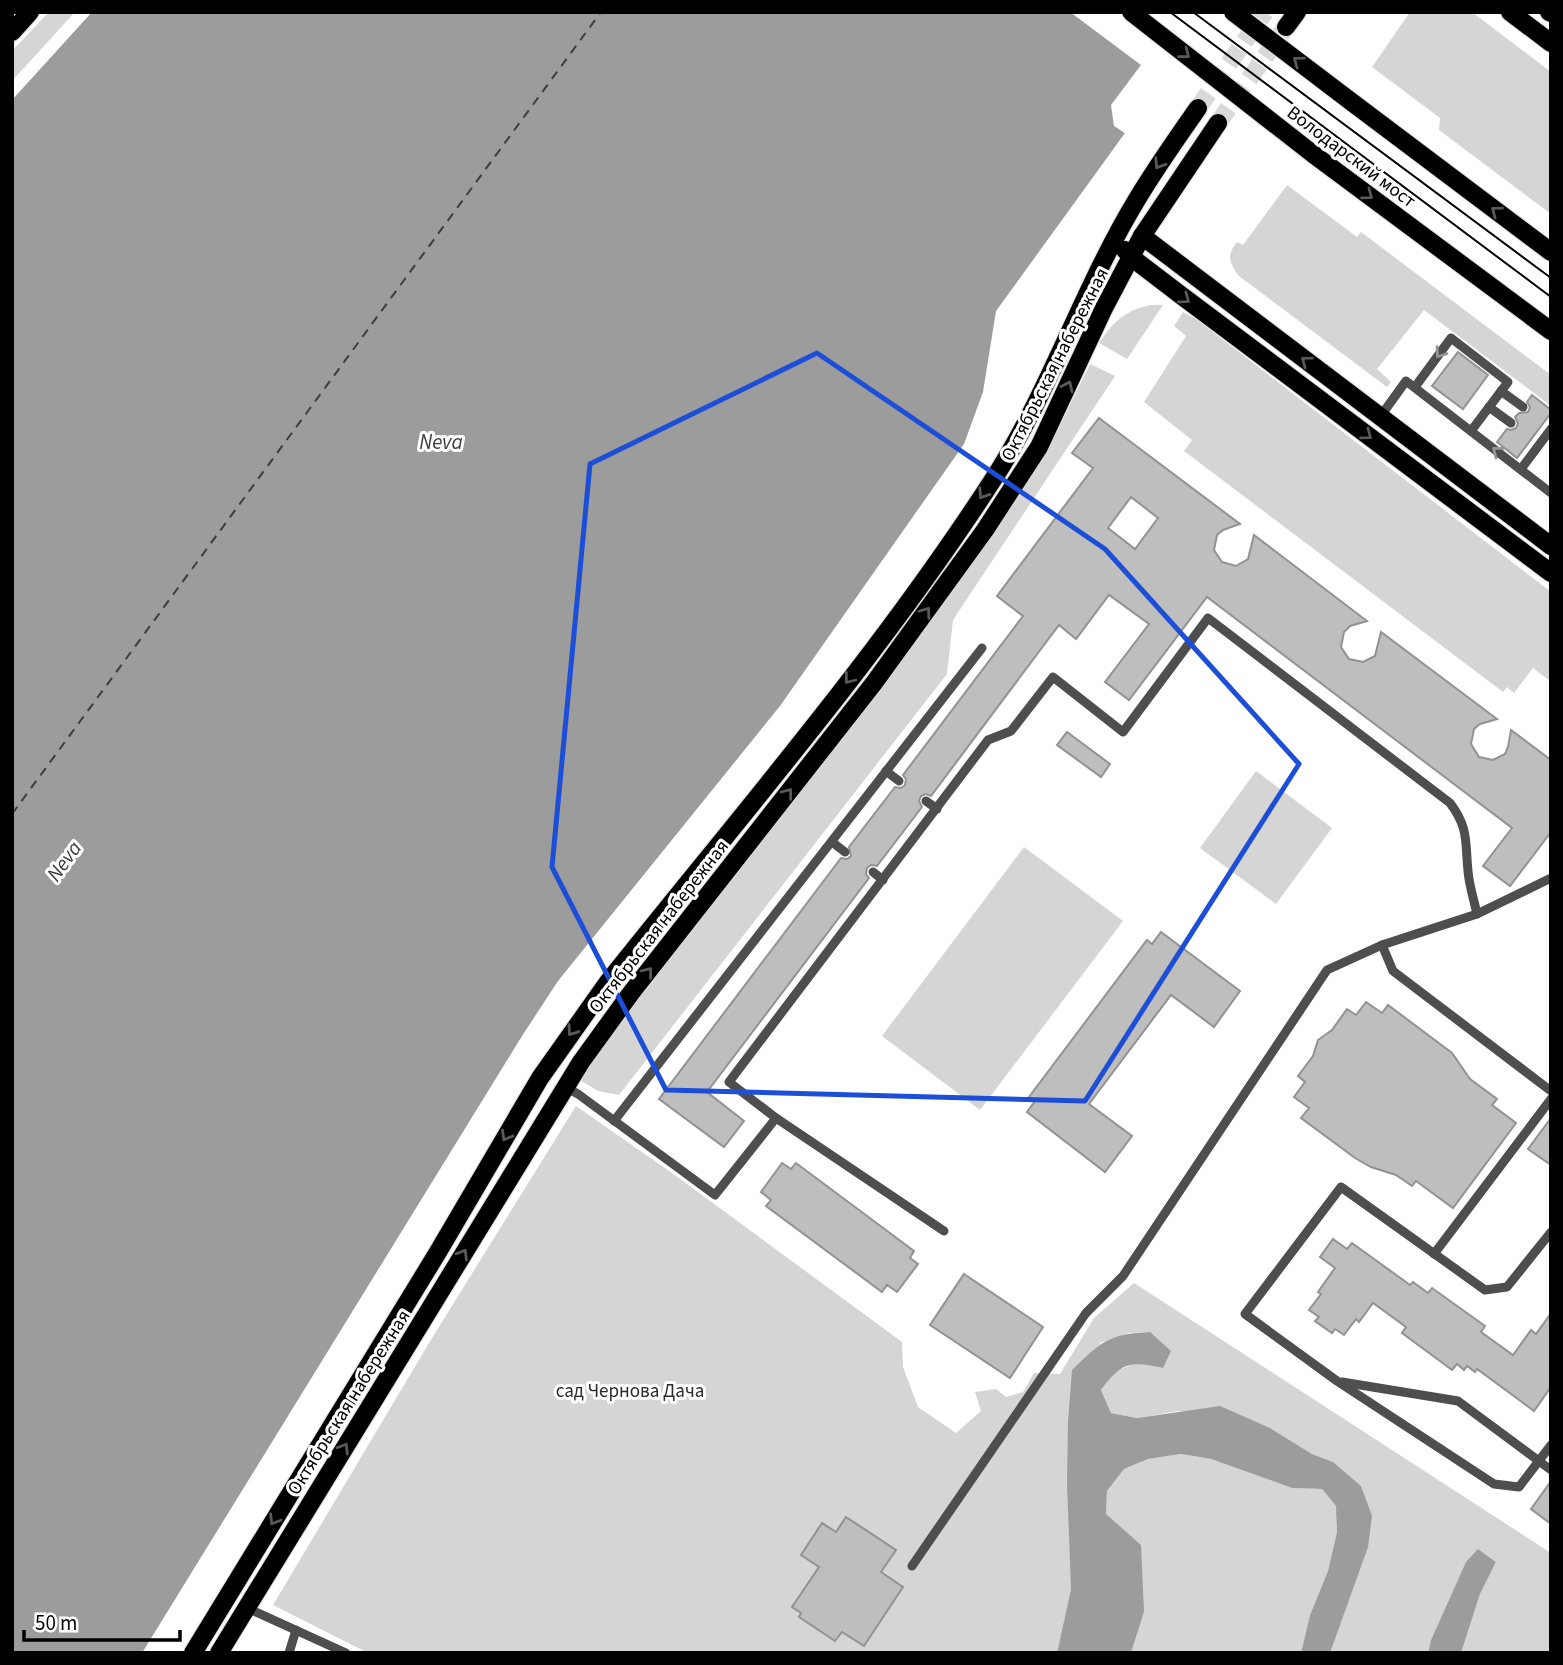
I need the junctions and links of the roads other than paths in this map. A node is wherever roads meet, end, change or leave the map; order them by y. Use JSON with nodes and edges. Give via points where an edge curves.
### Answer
{"nodes":[{"id":1,"x":30,"y":12,"type":"edge"},
{"id":2,"x":1131,"y":12,"type":"edge"},
{"id":3,"x":1233,"y":12,"type":"edge"},
{"id":4,"x":1297,"y":12,"type":"edge"},
{"id":5,"x":1510,"y":12,"type":"edge"},
{"id":6,"x":1286,"y":27,"type":"tunnel mouth"},
{"id":7,"x":12,"y":32,"type":"edge"},
{"id":8,"x":1551,"y":43,"type":"edge"},
{"id":9,"x":1198,"y":108,"type":"tunnel mouth"},
{"id":10,"x":1218,"y":123,"type":"tunnel mouth"},
{"id":11,"x":1142,"y":236,"type":"junction"},
{"id":12,"x":1116,"y":239,"type":"junction"},
{"id":13,"x":1551,"y":252,"type":"edge"},
{"id":14,"x":1131,"y":257,"type":"junction"},
{"id":15,"x":1551,"y":331,"type":"edge"},
{"id":16,"x":1415,"y":387,"type":"junction"},
{"id":17,"x":1501,"y":391,"type":"junction"},
{"id":18,"x":1489,"y":407,"type":"junction"},
{"id":19,"x":1523,"y":407,"type":"dead end"},
{"id":20,"x":1380,"y":417,"type":"junction"},
{"id":21,"x":1511,"y":423,"type":"dead end"},
{"id":22,"x":1548,"y":427,"type":"edge"},
{"id":23,"x":1471,"y":431,"type":"junction"},
{"id":24,"x":1521,"y":469,"type":"junction"},
{"id":25,"x":1551,"y":493,"type":"edge"},
{"id":26,"x":1551,"y":546,"type":"edge"},
{"id":27,"x":1551,"y":573,"type":"edge"},
{"id":28,"x":982,"y":649,"type":"dead end"},
{"id":29,"x":886,"y":771,"type":"junction"},
{"id":30,"x":899,"y":781,"type":"dead end"},
{"id":31,"x":926,"y":801,"type":"dead end"},
{"id":32,"x":937,"y":809,"type":"junction"},
{"id":33,"x":832,"y":842,"type":"junction"},
{"id":34,"x":845,"y":852,"type":"dead end"},
{"id":35,"x":873,"y":872,"type":"dead end"},
{"id":36,"x":1551,"y":878,"type":"edge"},
{"id":37,"x":883,"y":880,"type":"junction"},
{"id":38,"x":1478,"y":914,"type":"junction"},
{"id":39,"x":1382,"y":945,"type":"junction"},
{"id":40,"x":565,"y":1087,"type":"junction"},
{"id":41,"x":1551,"y":1091,"type":"edge"},
{"id":42,"x":1551,"y":1099,"type":"edge"},
{"id":43,"x":776,"y":1118,"type":"junction"},
{"id":44,"x":614,"y":1121,"type":"junction"},
{"id":45,"x":944,"y":1231,"type":"dead end"},
{"id":46,"x":1551,"y":1232,"type":"edge"},
{"id":47,"x":1434,"y":1254,"type":"junction"},
{"id":48,"x":1337,"y":1381,"type":"junction"},
{"id":49,"x":1551,"y":1445,"type":"edge"},
{"id":50,"x":1539,"y":1461,"type":"junction"},
{"id":51,"x":1551,"y":1470,"type":"edge"},
{"id":52,"x":912,"y":1566,"type":"dead end"},
{"id":53,"x":247,"y":1608,"type":"junction"},
{"id":54,"x":296,"y":1630,"type":"junction"},
{"id":55,"x":193,"y":1653,"type":"edge"},
{"id":56,"x":219,"y":1653,"type":"edge"},
{"id":57,"x":289,"y":1653,"type":"edge"},
{"id":58,"x":346,"y":1653,"type":"edge"}],
"edges":[{"from":1,"to":7,"type":"main road"},
{"from":2,"to":15,"type":"main road","name":"Володарский мост","one_way":true,"bridge":true},
{"from":13,"to":3,"type":"main road","one_way":true,"bridge":true},
{"from":4,"to":6,"type":"main road"},
{"from":5,"to":8,"type":"main road"},
{"from":9,"to":12,"type":"main road","name":"Октябрьская набережная","one_way":true,"via":[[1135,201]]},
{"from":10,"to":11,"type":"main road","name":"Октябрьская набережная"},
{"from":11,"to":12,"type":"main road"},
{"from":11,"to":14,"type":"main road","name":"Октябрьская набережная"},
{"from":20,"to":11,"type":"main road","one_way":true},
{"from":12,"to":14,"type":"main road"},
{"from":12,"to":55,"type":"main road","name":"Октябрьская набережная","one_way":true,"via":[[1038,401],[982,497],[853,675],[608,982],[540,1077]]},
{"from":14,"to":27,"type":"main road","one_way":true},
{"from":40,"to":14,"type":"main road","name":"Октябрьская набережная","one_way":true,"via":[[985,530],[1039,447]]},
{"from":17,"to":16,"type":"lane","one_way":true,"via":[[1508,382],[1451,338]]},
{"from":16,"to":20,"type":"lane","via":[[1406,381]]},
{"from":16,"to":23,"type":"lane"},
{"from":17,"to":18,"type":"lane"},
{"from":17,"to":19,"type":"lane"},
{"from":18,"to":21,"type":"lane"},
{"from":18,"to":23,"type":"lane"},
{"from":20,"to":26,"type":"main road"},
{"from":22,"to":24,"type":"lane"},
{"from":24,"to":23,"type":"lane","one_way":true},
{"from":24,"to":25,"type":"lane"},
{"from":28,"to":29,"type":"lane"},
{"from":29,"to":30,"type":"lane"},
{"from":29,"to":33,"type":"lane"},
{"from":31,"to":32,"type":"lane"},
{"from":32,"to":37,"type":"lane"},
{"from":32,"to":38,"type":"lane","via":[[988,740],[1011,731],[1052,677],[1123,732],[1208,618],[1451,803],[1467,836],[1468,872]]},
{"from":33,"to":34,"type":"lane"},
{"from":33,"to":44,"type":"lane"},
{"from":35,"to":37,"type":"lane"},
{"from":36,"to":38,"type":"lane"},
{"from":37,"to":43,"type":"lane","via":[[729,1082]]},
{"from":38,"to":39,"type":"lane"},
{"from":39,"to":41,"type":"lane","via":[[1393,971]]},
{"from":39,"to":52,"type":"lane","via":[[1327,970],[1123,1276],[1086,1313]]},
{"from":40,"to":44,"type":"lane"},
{"from":53,"to":40,"type":"main road","name":"Октябрьская набережная","one_way":true},
{"from":42,"to":47,"type":"lane"},
{"from":43,"to":44,"type":"lane","via":[[715,1195]]},
{"from":43,"to":45,"type":"lane"},
{"from":46,"to":47,"type":"lane","via":[[1507,1287],[1485,1290]]},
{"from":47,"to":48,"type":"lane","via":[[1341,1187],[1245,1314]]},
{"from":48,"to":50,"type":"lane","via":[[1458,1401]]},
{"from":48,"to":50,"type":"lane","via":[[1494,1484],[1519,1488]]},
{"from":49,"to":50,"type":"lane"},
{"from":50,"to":51,"type":"lane"},
{"from":53,"to":54,"type":"lane"},
{"from":53,"to":56,"type":"main road","name":"Октябрьская набережная"},
{"from":54,"to":57,"type":"lane"},
{"from":54,"to":58,"type":"lane"}]}
